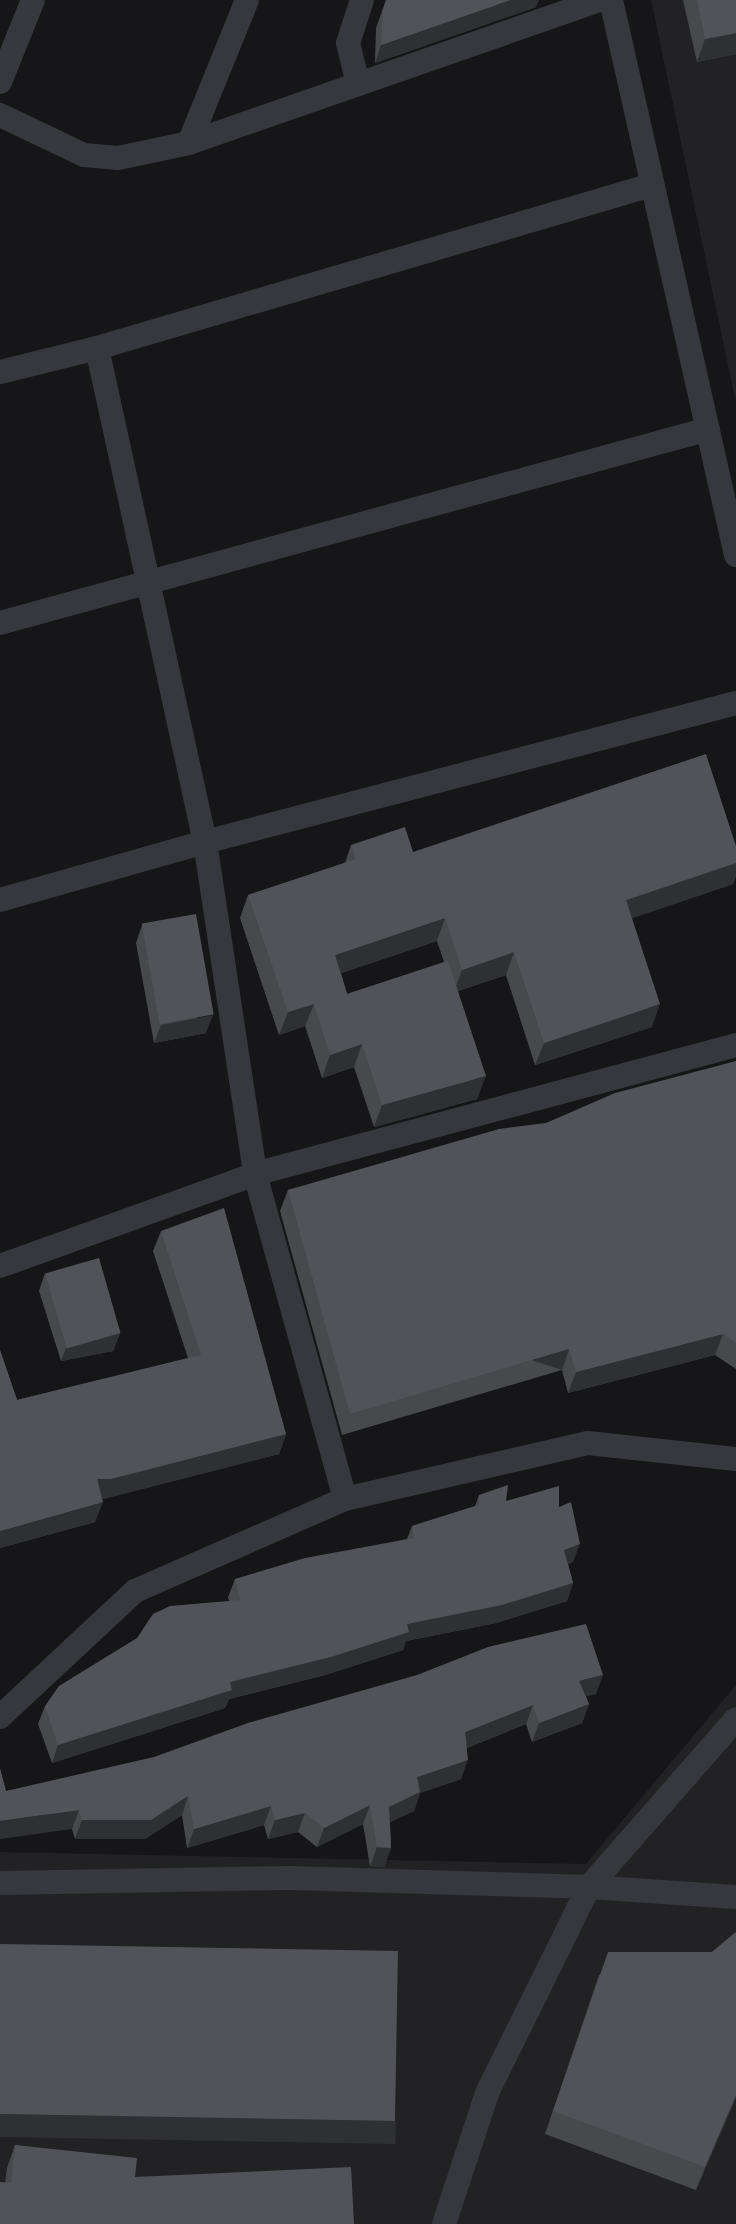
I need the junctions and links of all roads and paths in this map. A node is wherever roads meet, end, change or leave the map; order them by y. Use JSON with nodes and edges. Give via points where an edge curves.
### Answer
{"nodes":[{"id":1,"x":33,"y":0,"type":"edge"},
{"id":2,"x":247,"y":0,"type":"edge"},
{"id":3,"x":362,"y":0,"type":"edge"},
{"id":4,"x":599,"y":0,"type":"edge"},
{"id":5,"x":611,"y":0,"type":"edge"},
{"id":6,"x":0,"y":82,"type":"edge"},
{"id":7,"x":358,"y":84,"type":"junction"},
{"id":8,"x":0,"y":115,"type":"edge"},
{"id":9,"x":189,"y":143,"type":"junction"},
{"id":10,"x":652,"y":185,"type":"junction"},
{"id":11,"x":97,"y":348,"type":"junction"},
{"id":12,"x":0,"y":372,"type":"edge"},
{"id":13,"x":708,"y":429,"type":"junction"},
{"id":14,"x":736,"y":555,"type":"edge"},
{"id":15,"x":147,"y":586,"type":"junction"},
{"id":16,"x":0,"y":623,"type":"edge"},
{"id":17,"x":736,"y":703,"type":"edge"},
{"id":18,"x":205,"y":842,"type":"junction"},
{"id":19,"x":0,"y":900,"type":"edge"},
{"id":20,"x":736,"y":1045,"type":"edge"},
{"id":21,"x":255,"y":1174,"type":"junction"},
{"id":22,"x":0,"y":1266,"type":"edge"},
{"id":23,"x":736,"y":1459,"type":"edge"},
{"id":24,"x":345,"y":1498,"type":"junction"},
{"id":25,"x":0,"y":1717,"type":"edge"},
{"id":26,"x":736,"y":1719,"type":"edge"},
{"id":27,"x":0,"y":1883,"type":"edge"},
{"id":28,"x":589,"y":1887,"type":"junction"},
{"id":29,"x":736,"y":1897,"type":"edge"},
{"id":30,"x":444,"y":2224,"type":"edge"}],
"edges":[{"from":1,"to":6,"type":"street"},
{"from":2,"to":9,"type":"street"},
{"from":3,"to":7,"type":"street","via":[[348,43]]},
{"from":4,"to":7,"type":"street"},
{"from":5,"to":10,"type":"street"},
{"from":7,"to":9,"type":"street"},
{"from":8,"to":9,"type":"street","via":[[84,155],[118,158]]},
{"from":10,"to":11,"type":"street"},
{"from":10,"to":13,"type":"street"},
{"from":11,"to":12,"type":"street"},
{"from":11,"to":15,"type":"street"},
{"from":13,"to":14,"type":"street"},
{"from":13,"to":15,"type":"street"},
{"from":15,"to":16,"type":"street"},
{"from":15,"to":18,"type":"street"},
{"from":17,"to":18,"type":"street"},
{"from":18,"to":19,"type":"street"},
{"from":18,"to":21,"type":"street"},
{"from":20,"to":21,"type":"street"},
{"from":21,"to":22,"type":"street"},
{"from":21,"to":24,"type":"street"},
{"from":23,"to":24,"type":"street","via":[[588,1443]]},
{"from":24,"to":25,"type":"street","via":[[135,1591]]},
{"from":26,"to":28,"type":"street"},
{"from":27,"to":28,"type":"street","via":[[290,1878]]},
{"from":28,"to":29,"type":"street"},
{"from":28,"to":30,"type":"street","via":[[487,2092]]}]}
